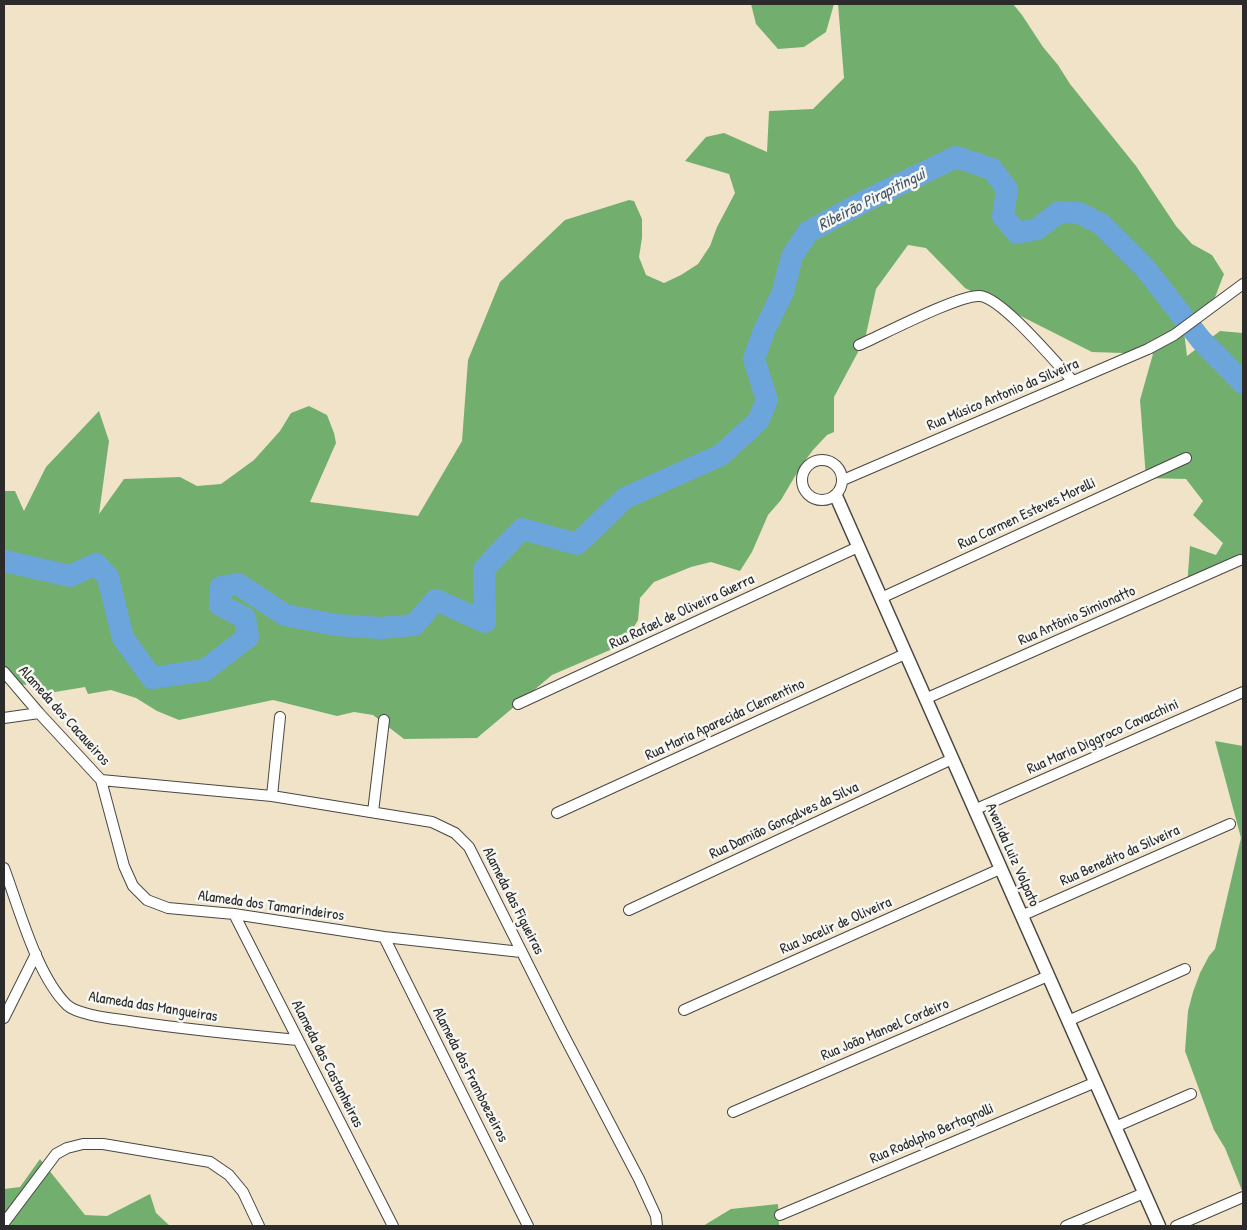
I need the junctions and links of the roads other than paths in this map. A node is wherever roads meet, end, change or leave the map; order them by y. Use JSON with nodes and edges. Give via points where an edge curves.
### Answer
{"nodes":[{"id":1,"x":1243,"y":284,"type":"edge"},
{"id":2,"x":859,"y":345,"type":"dead end"},
{"id":3,"x":1073,"y":381,"type":"junction"},
{"id":4,"x":1186,"y":458,"type":"dead end"},
{"id":5,"x":842,"y":480,"type":"junction"},
{"id":6,"x":836,"y":496,"type":"junction"},
{"id":7,"x":858,"y":547,"type":"junction"},
{"id":8,"x":1240,"y":560,"type":"dead end"},
{"id":9,"x":881,"y":598,"type":"junction"},
{"id":10,"x":905,"y":654,"type":"junction"},
{"id":11,"x":4,"y":672,"type":"edge"},
{"id":12,"x":1243,"y":692,"type":"edge"},
{"id":13,"x":925,"y":699,"type":"junction"},
{"id":14,"x":518,"y":704,"type":"dead end"},
{"id":15,"x":39,"y":714,"type":"junction"},
{"id":16,"x":280,"y":717,"type":"dead end"},
{"id":17,"x":4,"y":718,"type":"edge"},
{"id":18,"x":384,"y":720,"type":"dead end"},
{"id":19,"x":952,"y":759,"type":"junction"},
{"id":20,"x":101,"y":780,"type":"junction"},
{"id":21,"x":272,"y":796,"type":"junction"},
{"id":22,"x":974,"y":810,"type":"junction"},
{"id":23,"x":373,"y":812,"type":"junction"},
{"id":24,"x":557,"y":813,"type":"dead end"},
{"id":25,"x":1230,"y":824,"type":"dead end"},
{"id":26,"x":4,"y":868,"type":"edge"},
{"id":27,"x":1000,"y":869,"type":"junction"},
{"id":28,"x":629,"y":910,"type":"dead end"},
{"id":29,"x":234,"y":914,"type":"junction"},
{"id":30,"x":1022,"y":916,"type":"junction"},
{"id":31,"x":384,"y":936,"type":"junction"},
{"id":32,"x":521,"y":952,"type":"junction"},
{"id":33,"x":36,"y":954,"type":"junction"},
{"id":34,"x":1184,"y":969,"type":"dead end"},
{"id":35,"x":1048,"y":976,"type":"junction"},
{"id":36,"x":684,"y":1010,"type":"dead end"},
{"id":37,"x":4,"y":1018,"type":"edge"},
{"id":38,"x":1068,"y":1021,"type":"junction"},
{"id":39,"x":298,"y":1040,"type":"junction"},
{"id":40,"x":1096,"y":1082,"type":"junction"},
{"id":41,"x":1191,"y":1094,"type":"dead end"},
{"id":42,"x":733,"y":1112,"type":"dead end"},
{"id":43,"x":1115,"y":1127,"type":"junction"},
{"id":44,"x":1144,"y":1193,"type":"junction"},
{"id":45,"x":1243,"y":1197,"type":"edge"},
{"id":46,"x":780,"y":1215,"type":"dead end"},
{"id":47,"x":4,"y":1222,"type":"edge"},
{"id":48,"x":259,"y":1226,"type":"edge"},
{"id":49,"x":393,"y":1226,"type":"edge"},
{"id":50,"x":528,"y":1226,"type":"edge"},
{"id":51,"x":657,"y":1226,"type":"edge"},
{"id":52,"x":1066,"y":1226,"type":"edge"},
{"id":53,"x":1159,"y":1226,"type":"edge"},
{"id":54,"x":1176,"y":1226,"type":"edge"}],
"edges":[{"from":1,"to":3,"type":"street","name":"Rua Músico Antonio da Silveira","via":[[1174,336]]},
{"from":2,"to":3,"type":"street","via":[[950,304],[971,296],[982,296],[995,302]]},
{"from":3,"to":5,"type":"street","name":"Rua Músico Antonio da Silveira"},
{"from":4,"to":9,"type":"street","name":"Rua Carmen Esteves Morelli"},
{"from":5,"to":6,"type":"street"},
{"from":5,"to":6,"type":"street","via":[[837,466],[823,460],[809,465],[804,471],[803,486],[813,498],[828,500]]},
{"from":6,"to":7,"type":"street","name":"Avenida Luiz Volpato"},
{"from":7,"to":9,"type":"street","name":"Avenida Luiz Volpato"},
{"from":7,"to":14,"type":"street","name":"Rua Rafael de Oliveira Guerra"},
{"from":8,"to":13,"type":"street","name":"Rua Antônio Simionatto"},
{"from":9,"to":10,"type":"street","name":"Avenida Luiz Volpato"},
{"from":10,"to":13,"type":"street","name":"Avenida Luiz Volpato"},
{"from":10,"to":24,"type":"street","name":"Rua Maria Aparecida Clementino"},
{"from":11,"to":15,"type":"street","name":"Alameda dos Cacaueiros"},
{"from":12,"to":22,"type":"street","name":"Rua Maria Diggroco Cavacchini"},
{"from":13,"to":19,"type":"street","name":"Avenida Luiz Volpato"},
{"from":15,"to":17,"type":"street"},
{"from":15,"to":20,"type":"street","name":"Alameda dos Cacaueiros"},
{"from":16,"to":21,"type":"street"},
{"from":18,"to":23,"type":"street"},
{"from":19,"to":22,"type":"street","name":"Avenida Luiz Volpato"},
{"from":19,"to":28,"type":"street","name":"Rua Damião Gonçalves da Silva"},
{"from":20,"to":21,"type":"street","name":"Alameda das Figueiras"},
{"from":20,"to":29,"type":"street","name":"Alameda dos Tamarindeiros","via":[[124,866],[133,886],[147,900],[168,908]]},
{"from":21,"to":23,"type":"street","name":"Alameda das Figueiras"},
{"from":22,"to":27,"type":"street","name":"Avenida Luiz Volpato"},
{"from":23,"to":32,"type":"street","name":"Alameda das Figueiras","via":[[432,822],[455,833],[469,847]]},
{"from":25,"to":30,"type":"street","name":"Rua Benedito da Silveira"},
{"from":26,"to":33,"type":"street","name":"Alameda das Mangueiras"},
{"from":27,"to":30,"type":"street","name":"Avenida Luiz Volpato"},
{"from":27,"to":36,"type":"street","name":"Rua Jocelir de Oliveira"},
{"from":29,"to":31,"type":"street","name":"Alameda dos Tamarindeiros"},
{"from":29,"to":39,"type":"street","name":"Alameda das Castanheiras"},
{"from":30,"to":35,"type":"street","name":"Avenida Luiz Volpato"},
{"from":31,"to":32,"type":"street","name":"Alameda dos Tamarindeiros"},
{"from":31,"to":50,"type":"street","name":"Alameda dos Framboezeiros"},
{"from":32,"to":51,"type":"street","name":"Alameda das Figueiras","via":[[640,1180],[656,1216]]},
{"from":33,"to":37,"type":"street"},
{"from":33,"to":39,"type":"street","name":"Alameda das Mangueiras","via":[[49,984],[68,1006],[86,1014],[187,1029]]},
{"from":34,"to":38,"type":"street"},
{"from":35,"to":38,"type":"street","name":"Avenida Luiz Volpato"},
{"from":35,"to":42,"type":"street","name":"Rua João Manoel Cordeiro"},
{"from":38,"to":40,"type":"street","name":"Avenida Luiz Volpato"},
{"from":39,"to":49,"type":"street","name":"Alameda das Castanheiras"},
{"from":40,"to":43,"type":"street","name":"Avenida Luiz Volpato"},
{"from":40,"to":46,"type":"street","name":"Rua Rodolpho Bertagnolli"},
{"from":41,"to":43,"type":"street"},
{"from":43,"to":44,"type":"street","name":"Avenida Luiz Volpato"},
{"from":44,"to":52,"type":"street"},
{"from":44,"to":53,"type":"street","name":"Avenida Luiz Volpato"},
{"from":45,"to":54,"type":"street"},
{"from":47,"to":48,"type":"street","via":[[56,1154],[83,1144],[103,1144],[210,1162],[229,1175],[243,1192]]}]}
